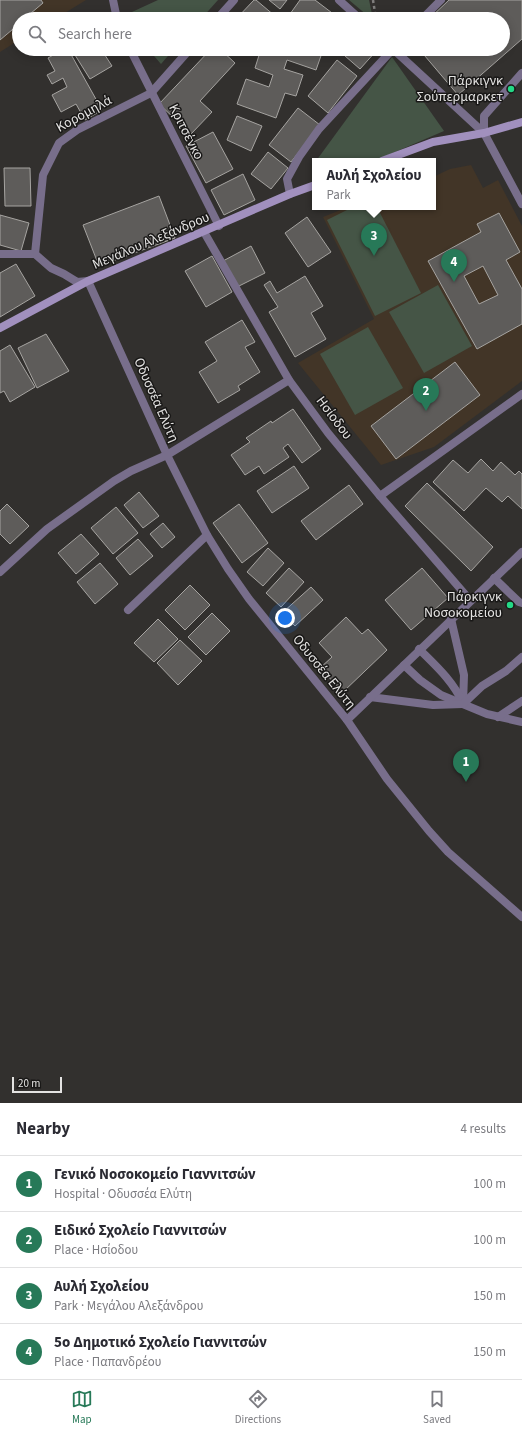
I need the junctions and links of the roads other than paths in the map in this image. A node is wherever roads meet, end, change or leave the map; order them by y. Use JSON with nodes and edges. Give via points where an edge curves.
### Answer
{"nodes":[{"id":1,"x":113,"y":0,"type":"edge"},
{"id":2,"x":234,"y":0,"type":"edge"},
{"id":3,"x":339,"y":0,"type":"edge"},
{"id":4,"x":441,"y":0,"type":"edge"},
{"id":5,"x":114,"y":12,"type":"edge"},
{"id":6,"x":223,"y":12,"type":"edge"},
{"id":7,"x":352,"y":12,"type":"edge"},
{"id":8,"x":429,"y":12,"type":"edge"},
{"id":9,"x":133,"y":56,"type":"edge"},
{"id":10,"x":184,"y":56,"type":"edge"},
{"id":11,"x":387,"y":56,"type":"edge"},
{"id":12,"x":401,"y":56,"type":"edge"},
{"id":13,"x":522,"y":73,"type":"edge"},
{"id":14,"x":151,"y":93,"type":"junction"},
{"id":15,"x":522,"y":122,"type":"edge"},
{"id":16,"x":484,"y":133,"type":"junction"},
{"id":17,"x":390,"y":158,"type":"edge"},
{"id":18,"x":312,"y":186,"type":"edge"},
{"id":19,"x":290,"y":194,"type":"junction"},
{"id":20,"x":522,"y":204,"type":"edge"},
{"id":21,"x":219,"y":226,"type":"junction"},
{"id":22,"x":204,"y":232,"type":"junction"},
{"id":23,"x":0,"y":254,"type":"edge"},
{"id":24,"x":35,"y":254,"type":"junction"},
{"id":25,"x":88,"y":281,"type":"junction"},
{"id":26,"x":0,"y":328,"type":"edge"},
{"id":27,"x":289,"y":380,"type":"junction"},
{"id":28,"x":522,"y":394,"type":"edge"},
{"id":29,"x":167,"y":455,"type":"junction"},
{"id":30,"x":380,"y":496,"type":"junction"},
{"id":31,"x":208,"y":535,"type":"junction"},
{"id":32,"x":522,"y":552,"type":"edge"},
{"id":33,"x":0,"y":572,"type":"edge"},
{"id":34,"x":494,"y":578,"type":"junction"},
{"id":35,"x":470,"y":600,"type":"junction"},
{"id":36,"x":522,"y":603,"type":"edge"},
{"id":37,"x":128,"y":610,"type":"dead end"},
{"id":38,"x":450,"y":619,"type":"junction"},
{"id":39,"x":419,"y":649,"type":"junction"},
{"id":40,"x":522,"y":657,"type":"edge"},
{"id":41,"x":404,"y":665,"type":"junction"},
{"id":42,"x":370,"y":697,"type":"junction"},
{"id":43,"x":522,"y":701,"type":"edge"},
{"id":44,"x":464,"y":704,"type":"junction"},
{"id":45,"x":498,"y":717,"type":"junction"},
{"id":46,"x":347,"y":720,"type":"junction"},
{"id":47,"x":522,"y":722,"type":"edge"},
{"id":48,"x":522,"y":917,"type":"edge"}],
"edges":[{"from":1,"to":5,"type":"street"},
{"from":2,"to":6,"type":"street"},
{"from":3,"to":7,"type":"street"},
{"from":4,"to":8,"type":"street"},
{"from":9,"to":14,"type":"street","name":"Κριτσένκο"},
{"from":10,"to":14,"type":"street","name":"Κορομηλά"},
{"from":11,"to":19,"type":"street","via":[[319,129],[299,157],[287,179]]},
{"from":12,"to":16,"type":"street"},
{"from":13,"to":16,"type":"street","via":[[484,116]]},
{"from":14,"to":21,"type":"street","name":"Κριτσένκο"},
{"from":14,"to":24,"type":"street","name":"Κορομηλά","via":[[77,130],[58,143],[43,175]]},
{"from":15,"to":16,"type":"main road"},
{"from":16,"to":17,"type":"main road","via":[[433,142]]},
{"from":16,"to":20,"type":"street"},
{"from":18,"to":19,"type":"main road","name":"Μεγάλου Αλεξάνδρου"},
{"from":19,"to":21,"type":"main road","name":"Μεγάλου Αλεξάνδρου"},
{"from":21,"to":22,"type":"main road","name":"Μεγάλου Αλεξάνδρου"},
{"from":22,"to":25,"type":"main road","name":"Μεγάλου Αλεξάνδρου"},
{"from":22,"to":27,"type":"street","name":"Ησίοδου"},
{"from":23,"to":24,"type":"street"},
{"from":24,"to":25,"type":"street","via":[[51,268],[77,282]]},
{"from":25,"to":26,"type":"main road","name":"Μεγάλου Αλεξάνδρου"},
{"from":25,"to":29,"type":"street","name":"Οδυσσέα Ελύτη"},
{"from":27,"to":29,"type":"street"},
{"from":27,"to":30,"type":"street","name":"Ησίοδου","via":[[328,433]]},
{"from":28,"to":30,"type":"street"},
{"from":29,"to":31,"type":"street","name":"Οδυσσέα Ελύτη"},
{"from":29,"to":33,"type":"street","via":[[125,474],[54,523]]},
{"from":30,"to":35,"type":"street","name":"Ησίοδου"},
{"from":31,"to":37,"type":"street"},
{"from":31,"to":46,"type":"street","name":"Οδυσσέα Ελύτη","via":[[249,600]]},
{"from":32,"to":34,"type":"street"},
{"from":34,"to":35,"type":"street"},
{"from":34,"to":36,"type":"street"},
{"from":35,"to":38,"type":"street"},
{"from":38,"to":39,"type":"street"},
{"from":38,"to":44,"type":"street","via":[[464,675]]},
{"from":39,"to":41,"type":"street"},
{"from":39,"to":44,"type":"street","via":[[455,687]]},
{"from":40,"to":44,"type":"street","via":[[482,686]]},
{"from":41,"to":42,"type":"street"},
{"from":41,"to":44,"type":"street","via":[[441,695]]},
{"from":42,"to":44,"type":"street","via":[[433,705]]},
{"from":42,"to":46,"type":"street"},
{"from":43,"to":45,"type":"street"},
{"from":44,"to":45,"type":"street"},
{"from":45,"to":47,"type":"street"},
{"from":46,"to":48,"type":"street","name":"Οδυσσέα Ελύτη","via":[[388,779],[429,831],[448,852]]}]}
